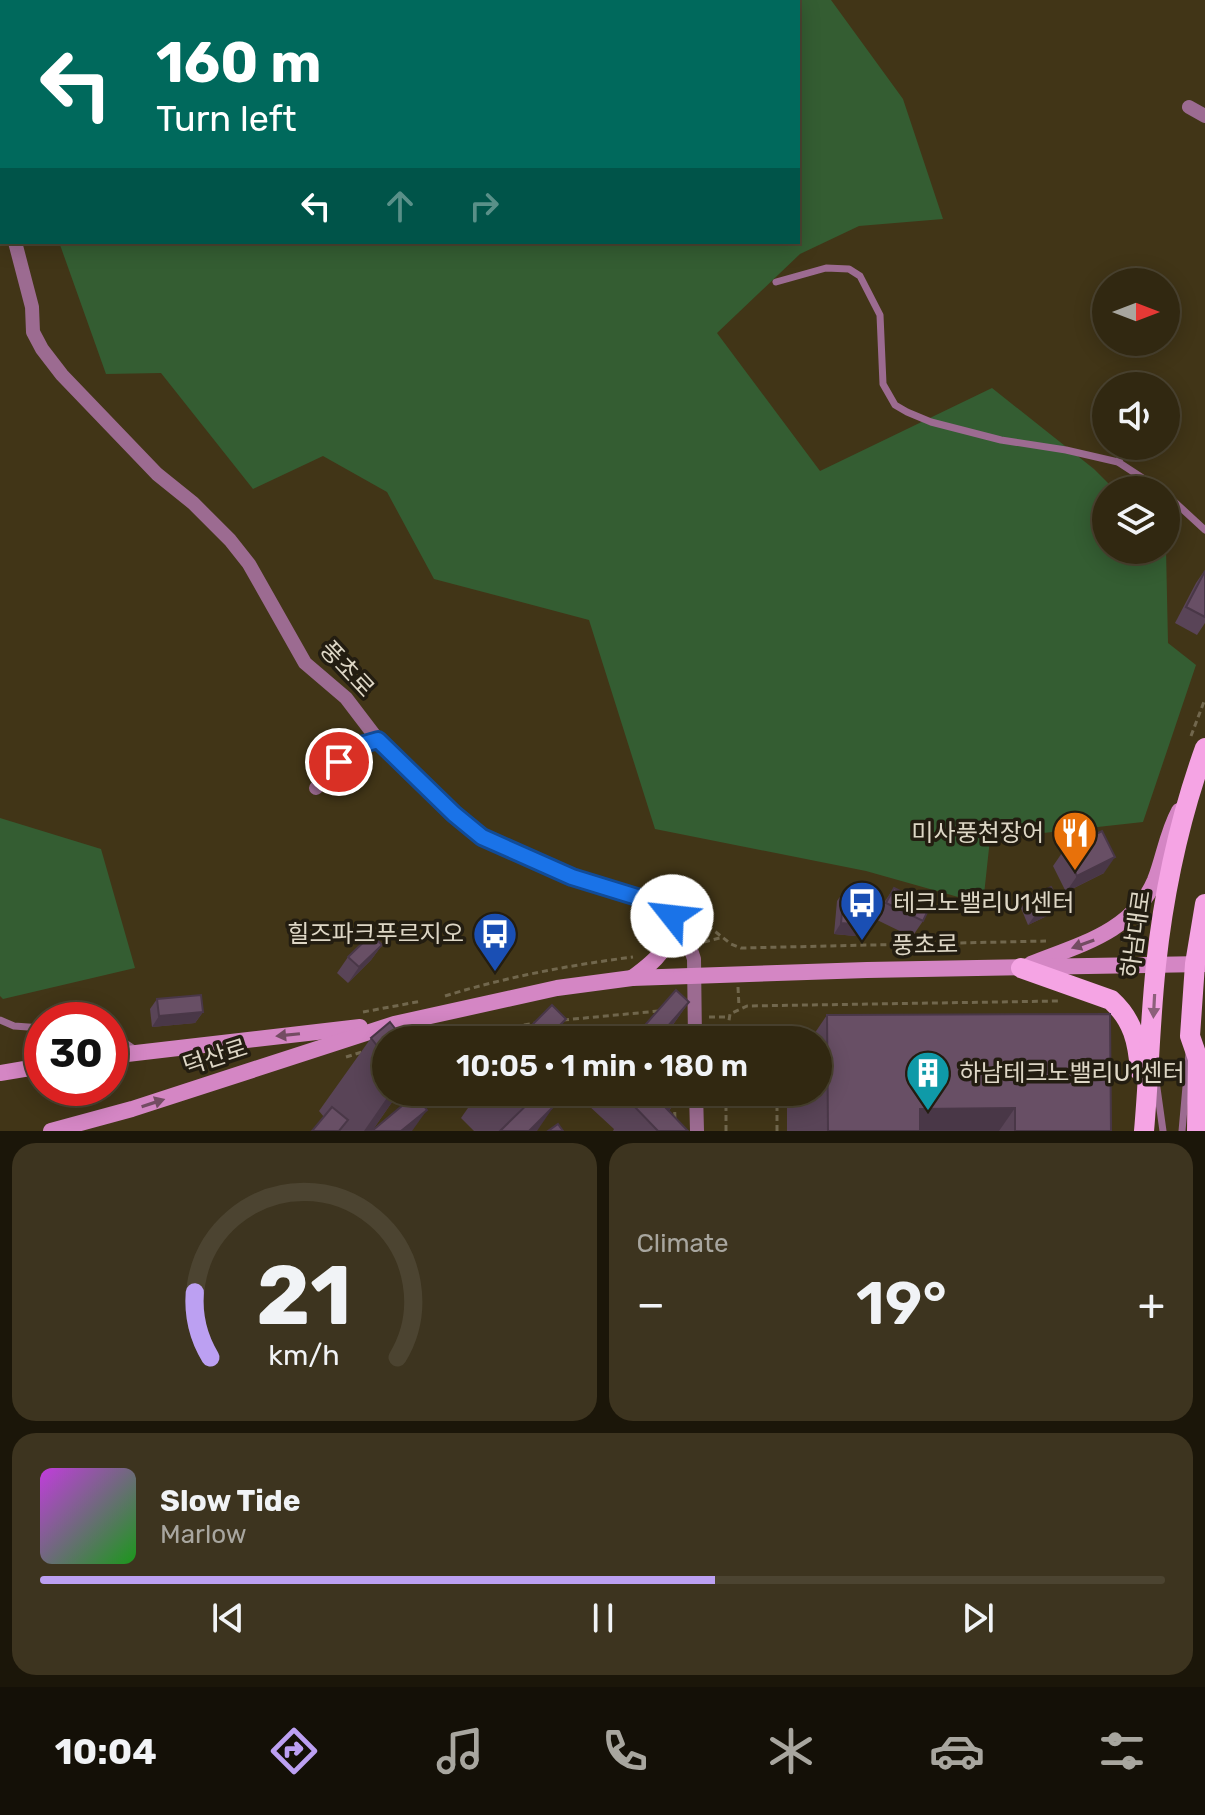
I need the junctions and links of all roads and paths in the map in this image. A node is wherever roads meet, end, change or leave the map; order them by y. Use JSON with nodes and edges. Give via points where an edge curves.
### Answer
{"nodes":[{"id":1,"x":1189,"y":107,"type":"dead end"},
{"id":2,"x":1205,"y":116,"type":"edge"},
{"id":3,"x":16,"y":244,"type":"edge"},
{"id":4,"x":776,"y":282,"type":"dead end"},
{"id":5,"x":1118,"y":462,"type":"joint"},
{"id":6,"x":1139,"y":476,"type":"edge"},
{"id":7,"x":1180,"y":507,"type":"edge"},
{"id":8,"x":1205,"y":530,"type":"edge"},
{"id":9,"x":378,"y":740,"type":"junction"},
{"id":10,"x":1205,"y":748,"type":"edge"},
{"id":11,"x":316,"y":788,"type":"dead end"},
{"id":12,"x":1188,"y":796,"type":"junction"},
{"id":13,"x":1205,"y":904,"type":"edge"},
{"id":14,"x":672,"y":916,"type":"junction"},
{"id":15,"x":1140,"y":923,"type":"joint"},
{"id":16,"x":725,"y":938,"type":"dead end"},
{"id":17,"x":1058,"y":940,"type":"dead end"},
{"id":18,"x":638,"y":956,"type":"dead end"},
{"id":19,"x":1200,"y":964,"type":"edge"},
{"id":20,"x":1156,"y":965,"type":"junction"},
{"id":21,"x":1021,"y":968,"type":"junction"},
{"id":22,"x":696,"y":977,"type":"junction"},
{"id":23,"x":632,"y":978,"type":"junction"},
{"id":24,"x":441,"y":997,"type":"dead end"},
{"id":25,"x":427,"y":1000,"type":"dead end"},
{"id":26,"x":1062,"y":1001,"type":"dead end"},
{"id":27,"x":659,"y":1011,"type":"edge"},
{"id":28,"x":353,"y":1014,"type":"dead end"},
{"id":29,"x":0,"y":1020,"type":"edge"},
{"id":30,"x":556,"y":1021,"type":"edge"},
{"id":31,"x":542,"y":1022,"type":"edge"},
{"id":32,"x":394,"y":1024,"type":"junction"},
{"id":33,"x":516,"y":1026,"type":"edge"},
{"id":34,"x":695,"y":1026,"type":"edge"},
{"id":35,"x":728,"y":1026,"type":"edge"},
{"id":36,"x":24,"y":1027,"type":"edge"},
{"id":37,"x":1190,"y":1036,"type":"junction"},
{"id":38,"x":128,"y":1045,"type":"edge"},
{"id":39,"x":1152,"y":1047,"type":"junction"},
{"id":40,"x":139,"y":1053,"type":"junction"},
{"id":41,"x":128,"y":1054,"type":"edge"},
{"id":42,"x":1202,"y":1061,"type":"edge"},
{"id":43,"x":24,"y":1069,"type":"edge"},
{"id":44,"x":0,"y":1073,"type":"edge"},
{"id":45,"x":674,"y":1106,"type":"edge"},
{"id":46,"x":696,"y":1106,"type":"edge"},
{"id":47,"x":726,"y":1106,"type":"edge"},
{"id":48,"x":777,"y":1106,"type":"edge"},
{"id":49,"x":51,"y":1131,"type":"edge"},
{"id":50,"x":675,"y":1131,"type":"edge"},
{"id":51,"x":697,"y":1131,"type":"edge"},
{"id":52,"x":726,"y":1131,"type":"edge"},
{"id":53,"x":777,"y":1131,"type":"edge"},
{"id":54,"x":1143,"y":1131,"type":"edge"},
{"id":55,"x":1163,"y":1131,"type":"edge"},
{"id":56,"x":1182,"y":1131,"type":"edge"},
{"id":57,"x":1197,"y":1131,"type":"edge"}],
"edges":[{"from":1,"to":2,"type":"street"},
{"from":3,"to":9,"type":"street","name":"풍초로","via":[[33,332],[42,349],[157,474],[230,540],[305,663],[346,698]]},
{"from":4,"to":5,"type":"lane","via":[[826,268],[849,269],[860,276],[880,315],[883,384],[895,405],[907,412],[1001,440]]},
{"from":5,"to":6,"type":"lane"},
{"from":7,"to":8,"type":"lane"},
{"from":9,"to":11,"type":"street","via":[[349,753]]},
{"from":9,"to":14,"type":"street","name":"풍초로","via":[[482,837],[572,877],[650,901]]},
{"from":10,"to":12,"type":"main road","name":"하남대로"},
{"from":12,"to":20,"type":"main road","name":"하남대로"},
{"from":12,"to":21,"type":"main road","one_way":true,"via":[[1170,828],[1153,884],[1128,918],[1100,938]]},
{"from":13,"to":19,"type":"main road"},
{"from":14,"to":22,"type":"street","via":[[691,948]]},
{"from":14,"to":23,"type":"main road","via":[[661,954]]},
{"from":15,"to":15,"type":"path","via":[[1130,932],[1120,940],[1139,941]]},
{"from":16,"to":17,"type":"path","via":[[747,949]]},
{"from":18,"to":24,"type":"path","via":[[534,973]]},
{"from":19,"to":20,"type":"main road","name":"풍초로"},
{"from":19,"to":37,"type":"main road"},
{"from":20,"to":21,"type":"main road","name":"풍초로"},
{"from":20,"to":39,"type":"main road","name":"하남대로","one_way":true},
{"from":21,"to":22,"type":"main road","name":"풍초로"},
{"from":21,"to":54,"type":"main road","via":[[1103,996],[1122,1010],[1136,1035]]},
{"from":22,"to":23,"type":"main road","name":"덕산로"},
{"from":22,"to":34,"type":"street"},
{"from":23,"to":32,"type":"main road","name":"덕산로","via":[[557,988]]},
{"from":25,"to":28,"type":"path"},
{"from":26,"to":35,"type":"path","via":[[747,1006],[730,1014]]},
{"from":27,"to":30,"type":"path"},
{"from":29,"to":36,"type":"lane"},
{"from":31,"to":33,"type":"path"},
{"from":32,"to":40,"type":"main road","name":"덕산로","one_way":true},
{"from":49,"to":32,"type":"main road","name":"덕산로","one_way":true},
{"from":37,"to":42,"type":"main road"},
{"from":37,"to":56,"type":"lane"},
{"from":38,"to":40,"type":"lane"},
{"from":39,"to":54,"type":"main road","name":"하남대로"},
{"from":39,"to":55,"type":"lane"},
{"from":40,"to":41,"type":"main road","name":"덕산로"},
{"from":42,"to":57,"type":"main road"},
{"from":43,"to":44,"type":"main road"},
{"from":45,"to":50,"type":"path"},
{"from":46,"to":51,"type":"street"},
{"from":47,"to":52,"type":"path"},
{"from":48,"to":53,"type":"path"}]}
